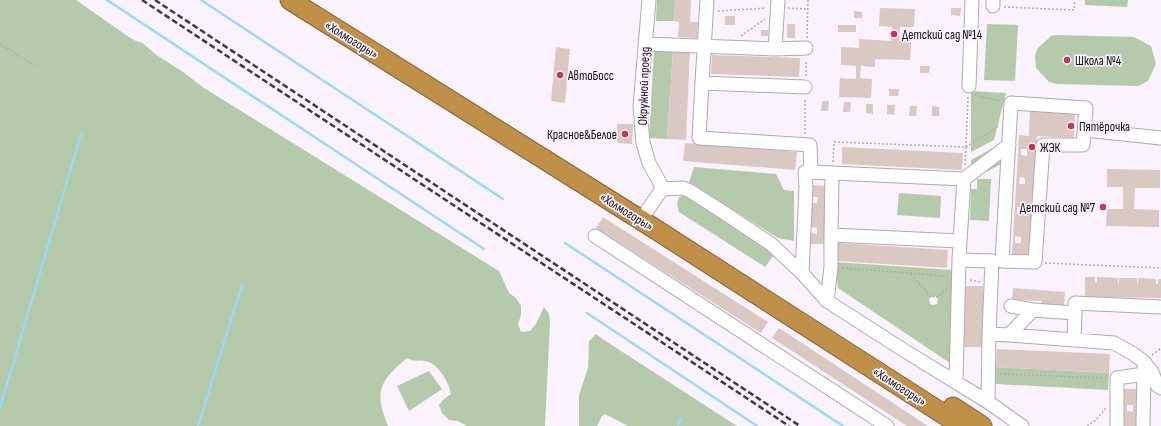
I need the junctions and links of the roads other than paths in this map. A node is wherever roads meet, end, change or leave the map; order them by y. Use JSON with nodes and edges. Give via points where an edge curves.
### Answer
{"nodes":[{"id":1,"x":290,"y":0,"type":"edge"},
{"id":2,"x":310,"y":0,"type":"edge"},
{"id":3,"x":648,"y":0,"type":"edge"},
{"id":4,"x":972,"y":0,"type":"edge"},
{"id":5,"x":777,"y":4,"type":"edge"},
{"id":6,"x":707,"y":6,"type":"edge"},
{"id":7,"x":645,"y":44,"type":"junction"},
{"id":8,"x":704,"y":46,"type":"junction"},
{"id":9,"x":774,"y":48,"type":"junction"},
{"id":10,"x":806,"y":48,"type":"dead end"},
{"id":11,"x":702,"y":83,"type":"junction"},
{"id":12,"x":969,"y":86,"type":"dead end"},
{"id":13,"x":805,"y":87,"type":"dead end"},
{"id":14,"x":1084,"y":130,"type":"junction"},
{"id":15,"x":1161,"y":138,"type":"edge"},
{"id":16,"x":1009,"y":145,"type":"junction"},
{"id":17,"x":811,"y":173,"type":"junction"},
{"id":18,"x":832,"y":173,"type":"junction"},
{"id":19,"x":964,"y":179,"type":"junction"},
{"id":20,"x":662,"y":189,"type":"junction"},
{"id":21,"x":647,"y":211,"type":"junction"},
{"id":22,"x":595,"y":236,"type":"dead end"},
{"id":23,"x":830,"y":236,"type":"junction"},
{"id":24,"x":960,"y":241,"type":"junction"},
{"id":25,"x":959,"y":260,"type":"junction"},
{"id":26,"x":997,"y":261,"type":"junction"},
{"id":27,"x":802,"y":273,"type":"junction"},
{"id":28,"x":827,"y":301,"type":"junction"},
{"id":29,"x":1011,"y":306,"type":"dead end"},
{"id":30,"x":1161,"y":307,"type":"edge"},
{"id":31,"x":1033,"y":310,"type":"junction"},
{"id":32,"x":1075,"y":313,"type":"junction"},
{"id":33,"x":989,"y":334,"type":"junction"},
{"id":34,"x":1009,"y":335,"type":"junction"},
{"id":35,"x":1074,"y":340,"type":"junction"},
{"id":36,"x":1144,"y":368,"type":"junction"},
{"id":37,"x":956,"y":382,"type":"junction"},
{"id":38,"x":1161,"y":388,"type":"edge"},
{"id":39,"x":988,"y":402,"type":"junction"},
{"id":40,"x":887,"y":426,"type":"edge"},
{"id":41,"x":962,"y":426,"type":"edge"},
{"id":42,"x":982,"y":426,"type":"edge"},
{"id":43,"x":1022,"y":426,"type":"edge"},
{"id":44,"x":1117,"y":426,"type":"edge"},
{"id":45,"x":1143,"y":426,"type":"edge"}],
"edges":[{"from":1,"to":41,"type":"highway","name":"«Холмогоры»","via":[[641,220]]},
{"from":2,"to":21,"type":"highway","name":"«Холмогоры»"},
{"from":3,"to":7,"type":"street","name":"Окружной проезд"},
{"from":4,"to":12,"type":"street"},
{"from":5,"to":9,"type":"street"},
{"from":6,"to":8,"type":"street"},
{"from":7,"to":8,"type":"street"},
{"from":7,"to":20,"type":"street","name":"Окружной проезд","via":[[640,107],[643,144]]},
{"from":8,"to":9,"type":"street"},
{"from":8,"to":11,"type":"street"},
{"from":9,"to":10,"type":"street"},
{"from":11,"to":13,"type":"street"},
{"from":11,"to":17,"type":"street","via":[[699,138],[810,145]]},
{"from":14,"to":15,"type":"street"},
{"from":14,"to":16,"type":"street","via":[[1086,108],[1011,103]]},
{"from":14,"to":26,"type":"street","via":[[1083,145],[1043,145],[1035,262]]},
{"from":16,"to":19,"type":"street"},
{"from":16,"to":26,"type":"street"},
{"from":17,"to":18,"type":"street"},
{"from":17,"to":27,"type":"street","via":[[805,172]]},
{"from":18,"to":19,"type":"street"},
{"from":18,"to":23,"type":"street"},
{"from":19,"to":24,"type":"street"},
{"from":20,"to":21,"type":"street"},
{"from":20,"to":27,"type":"street","via":[[683,188],[690,191],[771,244]]},
{"from":21,"to":42,"type":"highway","name":"«Холмогоры»"},
{"from":22,"to":40,"type":"street"},
{"from":23,"to":24,"type":"street"},
{"from":23,"to":28,"type":"street","via":[[831,267]]},
{"from":24,"to":25,"type":"street"},
{"from":25,"to":26,"type":"street"},
{"from":25,"to":37,"type":"street"},
{"from":26,"to":33,"type":"street","via":[[991,290]]},
{"from":27,"to":28,"type":"street"},
{"from":28,"to":37,"type":"street"},
{"from":29,"to":31,"type":"street"},
{"from":30,"to":32,"type":"street","via":[[1075,303]]},
{"from":31,"to":32,"type":"street"},
{"from":31,"to":34,"type":"street"},
{"from":32,"to":35,"type":"street"},
{"from":33,"to":34,"type":"street"},
{"from":33,"to":39,"type":"street"},
{"from":34,"to":35,"type":"street"},
{"from":35,"to":36,"type":"street","via":[[1114,343],[1132,353]]},
{"from":36,"to":38,"type":"street","via":[[1152,372],[1156,385]]},
{"from":36,"to":44,"type":"street","via":[[1117,378]]},
{"from":36,"to":45,"type":"street"},
{"from":37,"to":39,"type":"street"},
{"from":39,"to":43,"type":"street"}]}
